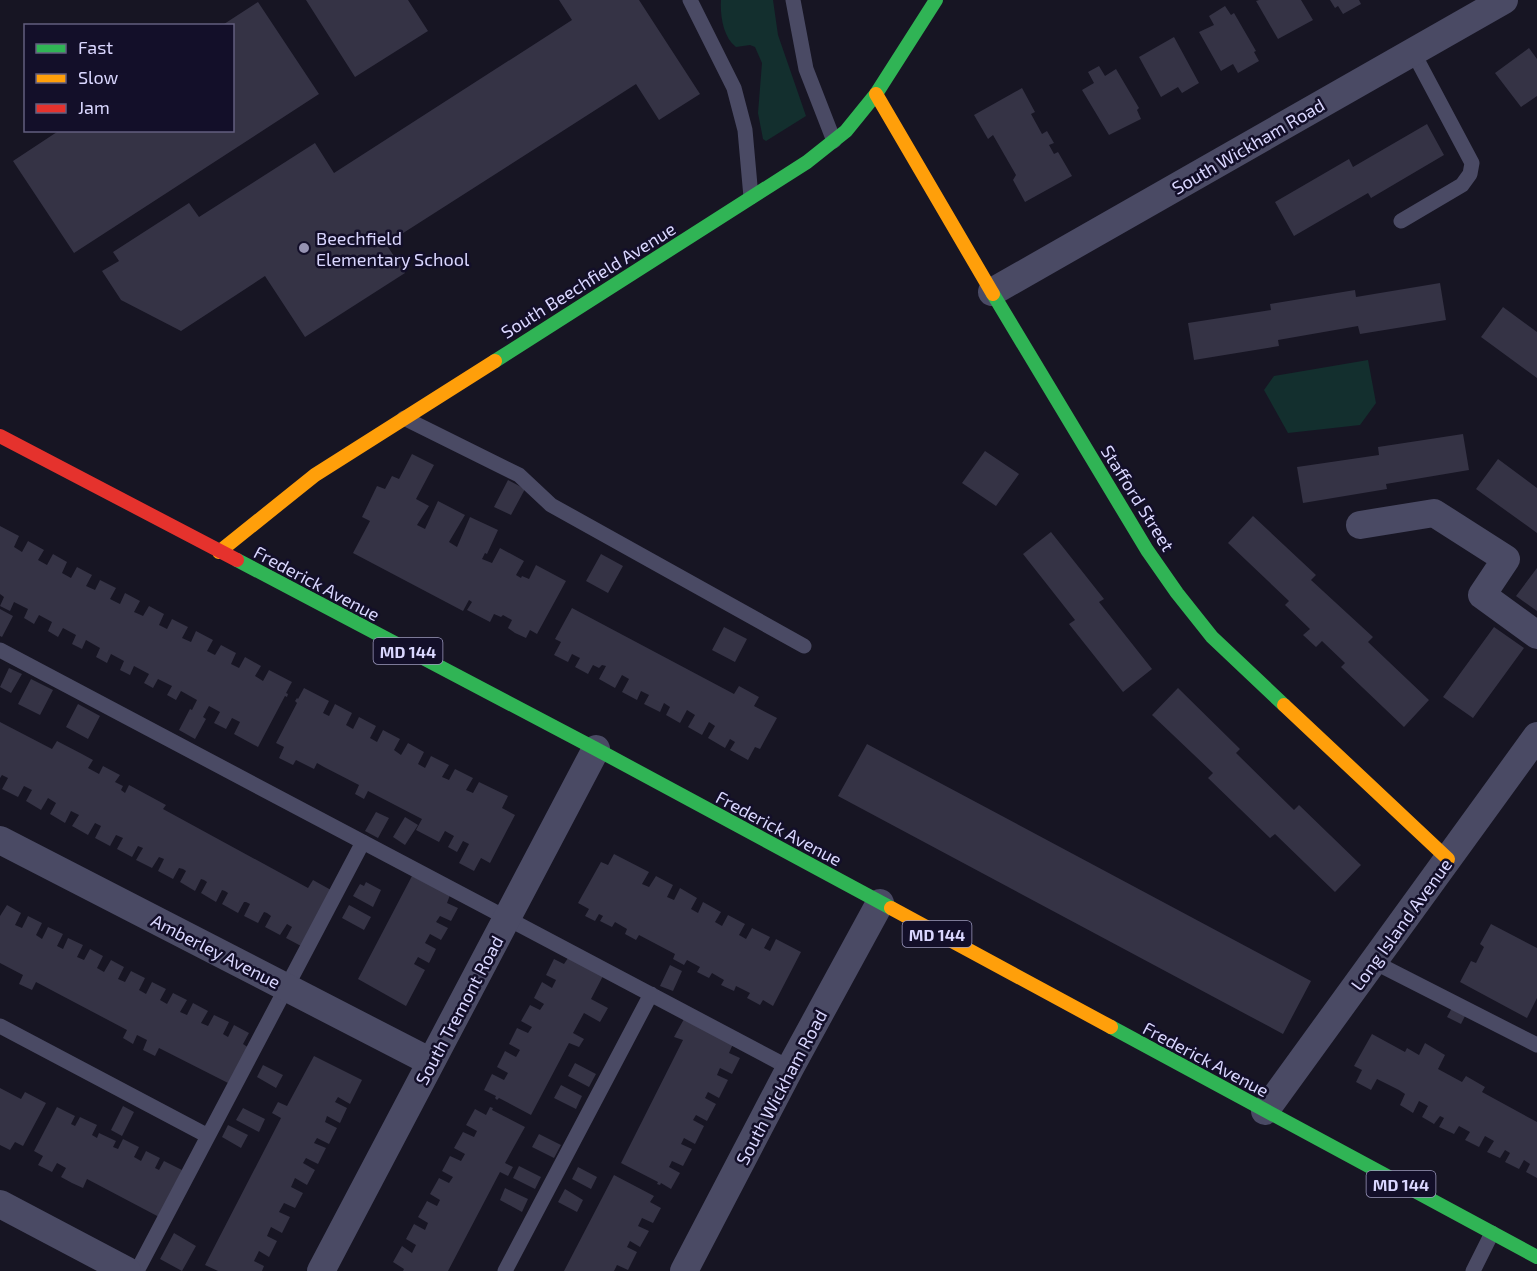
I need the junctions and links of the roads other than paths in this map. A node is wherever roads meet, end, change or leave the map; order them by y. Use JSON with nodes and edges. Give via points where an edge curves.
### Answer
{"nodes":[{"id":1,"x":690,"y":0,"type":"edge"},
{"id":2,"x":793,"y":0,"type":"edge"},
{"id":3,"x":936,"y":0,"type":"edge"},
{"id":4,"x":1504,"y":0,"type":"edge"},
{"id":5,"x":1413,"y":52,"type":"junction"},
{"id":6,"x":876,"y":94,"type":"junction"},
{"id":7,"x":834,"y":141,"type":"junction"},
{"id":8,"x":751,"y":197,"type":"junction"},
{"id":9,"x":1401,"y":221,"type":"dead end"},
{"id":10,"x":992,"y":292,"type":"junction"},
{"id":11,"x":404,"y":418,"type":"junction"},
{"id":12,"x":0,"y":436,"type":"edge"},
{"id":13,"x":1360,"y":525,"type":"dead end"},
{"id":14,"x":219,"y":552,"type":"junction"},
{"id":15,"x":1537,"y":634,"type":"edge"},
{"id":16,"x":804,"y":646,"type":"dead end"},
{"id":17,"x":0,"y":650,"type":"edge"},
{"id":18,"x":1537,"y":736,"type":"edge"},
{"id":19,"x":596,"y":749,"type":"junction"},
{"id":20,"x":0,"y":840,"type":"edge"},
{"id":21,"x":363,"y":842,"type":"junction"},
{"id":22,"x":1448,"y":859,"type":"junction"},
{"id":23,"x":880,"y":903,"type":"junction"},
{"id":24,"x":507,"y":918,"type":"junction"},
{"id":25,"x":1374,"y":962,"type":"junction"},
{"id":26,"x":286,"y":987,"type":"junction"},
{"id":27,"x":651,"y":994,"type":"junction"},
{"id":28,"x":0,"y":1026,"type":"edge"},
{"id":29,"x":1537,"y":1045,"type":"edge"},
{"id":30,"x":431,"y":1062,"type":"junction"},
{"id":31,"x":790,"y":1068,"type":"junction"},
{"id":32,"x":1265,"y":1111,"type":"junction"},
{"id":33,"x":208,"y":1136,"type":"junction"},
{"id":34,"x":0,"y":1204,"type":"edge"},
{"id":35,"x":1492,"y":1233,"type":"junction"},
{"id":36,"x":1537,"y":1257,"type":"edge"},
{"id":37,"x":127,"y":1271,"type":"edge"},
{"id":38,"x":137,"y":1271,"type":"edge"},
{"id":39,"x":321,"y":1271,"type":"edge"},
{"id":40,"x":505,"y":1271,"type":"edge"},
{"id":41,"x":684,"y":1271,"type":"edge"},
{"id":42,"x":1473,"y":1271,"type":"edge"}],
"edges":[{"from":1,"to":8,"type":"lane","via":[[734,88],[745,130]]},
{"from":2,"to":7,"type":"lane","via":[[806,69]]},
{"from":3,"to":6,"type":"street","name":"South Beechfield Avenue"},
{"from":4,"to":5,"type":"street","name":"South Wickham Road"},
{"from":5,"to":9,"type":"lane","via":[[1472,163],[1462,185]]},
{"from":5,"to":10,"type":"street","name":"South Wickham Road"},
{"from":6,"to":7,"type":"street","name":"South Beechfield Avenue"},
{"from":6,"to":10,"type":"street","name":"Stafford Street"},
{"from":7,"to":8,"type":"street","name":"South Beechfield Avenue"},
{"from":8,"to":11,"type":"street","name":"South Beechfield Avenue"},
{"from":10,"to":22,"type":"street","name":"Stafford Street","via":[[1147,550],[1177,593],[1212,636]]},
{"from":11,"to":14,"type":"street","name":"South Beechfield Avenue","via":[[315,475]]},
{"from":11,"to":16,"type":"lane","via":[[519,475],[551,505]]},
{"from":12,"to":14,"type":"street","name":"Frederick Avenue","number":"MD 144"},
{"from":13,"to":15,"type":"street","via":[[1434,513],[1506,560],[1482,595]]},
{"from":14,"to":19,"type":"street","name":"Frederick Avenue","number":"MD 144"},
{"from":17,"to":21,"type":"lane"},
{"from":18,"to":22,"type":"street","name":"Long Island Avenue"},
{"from":19,"to":23,"type":"street","name":"Frederick Avenue","number":"MD 144"},
{"from":19,"to":24,"type":"street","name":"South Tremont Road"},
{"from":20,"to":26,"type":"street","name":"Amberley Avenue"},
{"from":21,"to":24,"type":"lane"},
{"from":21,"to":26,"type":"lane"},
{"from":22,"to":25,"type":"street","name":"Long Island Avenue"},
{"from":23,"to":31,"type":"street","name":"South Wickham Road"},
{"from":23,"to":32,"type":"street","name":"Frederick Avenue","number":"MD 144"},
{"from":24,"to":27,"type":"lane"},
{"from":24,"to":30,"type":"street","name":"South Tremont Road"},
{"from":25,"to":29,"type":"lane"},
{"from":25,"to":32,"type":"street","name":"Long Island Avenue"},
{"from":26,"to":30,"type":"street","name":"Amberley Avenue"},
{"from":26,"to":33,"type":"lane"},
{"from":27,"to":31,"type":"lane"},
{"from":27,"to":40,"type":"lane"},
{"from":28,"to":33,"type":"lane"},
{"from":30,"to":39,"type":"street","name":"South Tremont Road"},
{"from":31,"to":41,"type":"street","name":"South Wickham Road"},
{"from":32,"to":35,"type":"street","name":"Frederick Avenue","number":"MD 144"},
{"from":33,"to":38,"type":"lane"},
{"from":34,"to":37,"type":"street"},
{"from":35,"to":36,"type":"street","name":"Frederick Avenue","number":"MD 144"},
{"from":35,"to":42,"type":"lane"}]}
